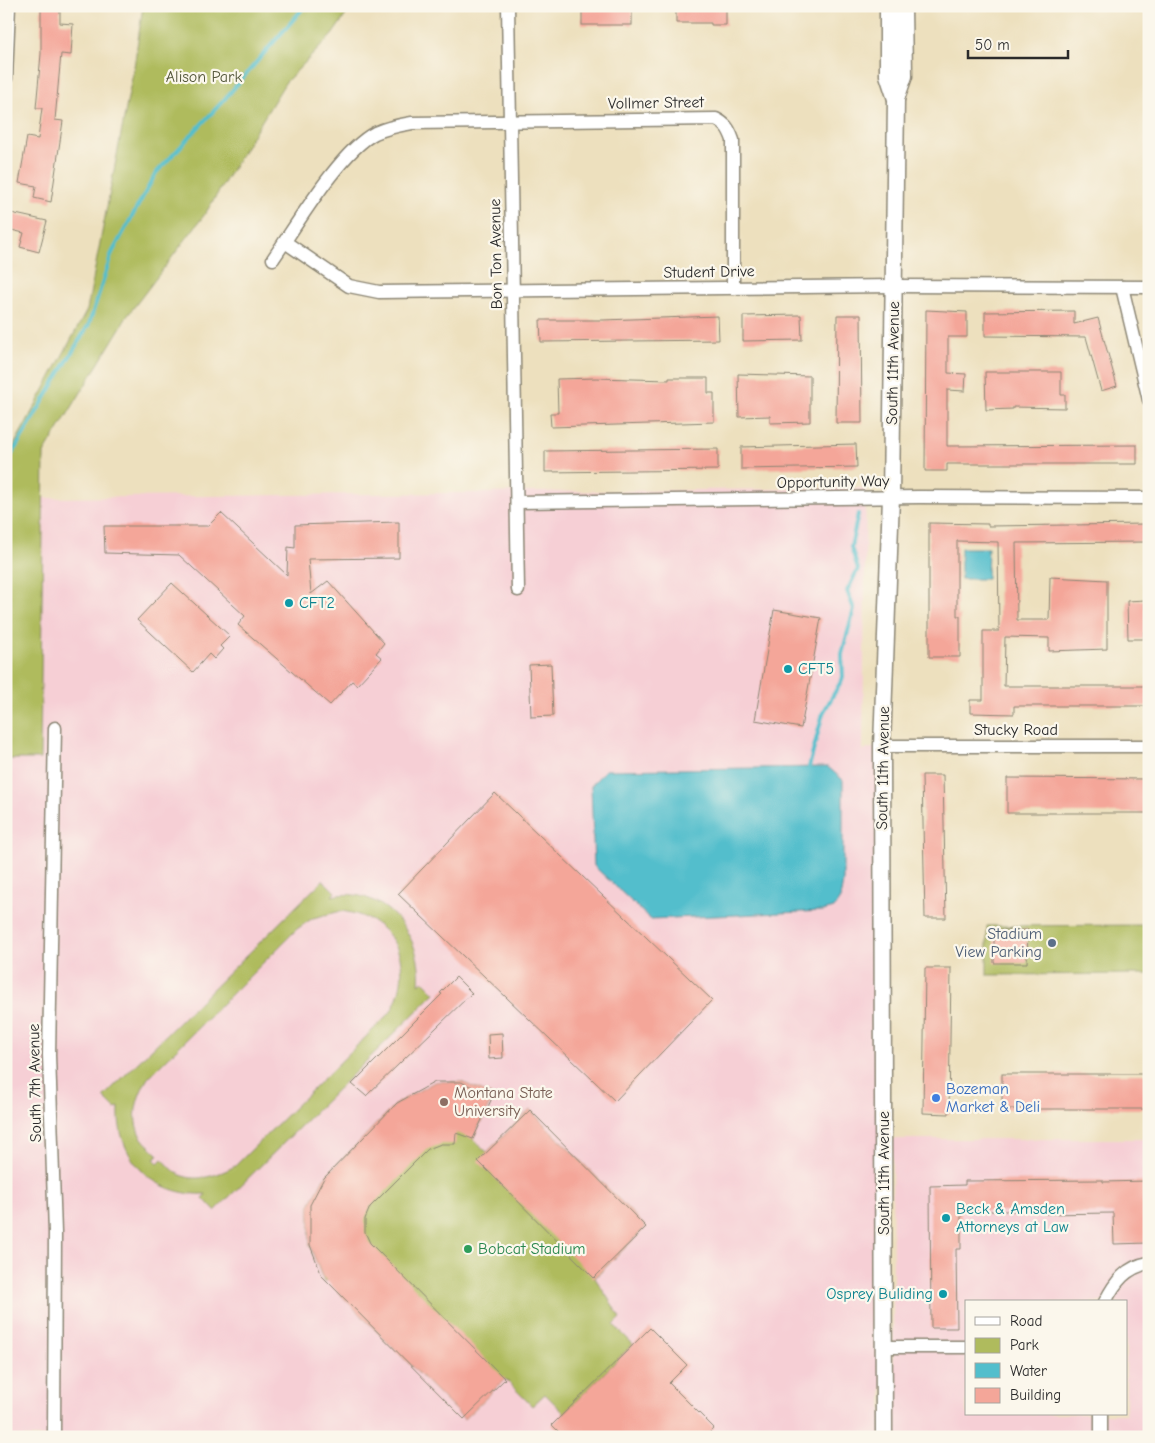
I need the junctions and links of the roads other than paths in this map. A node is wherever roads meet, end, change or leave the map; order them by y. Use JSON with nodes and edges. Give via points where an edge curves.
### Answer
{"nodes":[{"id":1,"x":9,"y":6,"type":"edge"},
{"id":2,"x":508,"y":6,"type":"edge"},
{"id":3,"x":888,"y":6,"type":"edge"},
{"id":4,"x":903,"y":6,"type":"edge"},
{"id":5,"x":6,"y":79,"type":"edge"},
{"id":6,"x":896,"y":99,"type":"junction"},
{"id":7,"x":510,"y":121,"type":"junction"},
{"id":8,"x":285,"y":242,"type":"junction"},
{"id":9,"x":273,"y":259,"type":"dead end"},
{"id":10,"x":894,"y":286,"type":"junction"},
{"id":11,"x":1122,"y":287,"type":"junction"},
{"id":12,"x":1149,"y":287,"type":"edge"},
{"id":13,"x":733,"y":288,"type":"junction"},
{"id":14,"x":513,"y":291,"type":"junction"},
{"id":15,"x":1149,"y":400,"type":"edge"},
{"id":16,"x":891,"y":497,"type":"junction"},
{"id":17,"x":1149,"y":498,"type":"edge"},
{"id":18,"x":517,"y":502,"type":"junction"},
{"id":19,"x":518,"y":590,"type":"dead end"},
{"id":20,"x":54,"y":728,"type":"dead end"},
{"id":21,"x":882,"y":746,"type":"junction"},
{"id":22,"x":1149,"y":746,"type":"edge"},
{"id":23,"x":1149,"y":1263,"type":"edge"},
{"id":24,"x":1106,"y":1300,"type":"edge"},
{"id":25,"x":885,"y":1347,"type":"junction"},
{"id":26,"x":965,"y":1347,"type":"edge"},
{"id":27,"x":1101,"y":1416,"type":"edge"},
{"id":28,"x":54,"y":1437,"type":"edge"},
{"id":29,"x":884,"y":1437,"type":"edge"},
{"id":30,"x":1102,"y":1437,"type":"edge"}],
"edges":[{"from":1,"to":5,"type":"street"},
{"from":2,"to":7,"type":"street","name":"Bon Ton Avenue"},
{"from":3,"to":6,"type":"street","name":"South 11th Avenue","via":[[888,75]]},
{"from":4,"to":6,"type":"street","name":"South 11th Avenue","via":[[904,76]]},
{"from":6,"to":10,"type":"street","name":"South 11th Avenue"},
{"from":7,"to":8,"type":"street","via":[[412,122],[374,134],[345,158]]},
{"from":7,"to":13,"type":"street","name":"Vollmer Street","via":[[716,119],[724,122],[733,140]]},
{"from":7,"to":14,"type":"street","name":"Bon Ton Avenue"},
{"from":8,"to":9,"type":"street"},
{"from":8,"to":14,"type":"street","name":"Student Drive","via":[[334,278],[362,291]]},
{"from":10,"to":11,"type":"street","name":"Student Drive"},
{"from":10,"to":13,"type":"street","name":"Student Drive"},
{"from":10,"to":16,"type":"street","name":"South 11th Avenue"},
{"from":11,"to":12,"type":"street","name":"Student Drive"},
{"from":11,"to":15,"type":"street"},
{"from":13,"to":14,"type":"street","name":"Student Drive"},
{"from":14,"to":18,"type":"street","name":"Bon Ton Avenue"},
{"from":16,"to":17,"type":"street","name":"Opportunity Way"},
{"from":16,"to":18,"type":"street","name":"Opportunity Way"},
{"from":16,"to":21,"type":"street","name":"South 11th Avenue"},
{"from":18,"to":19,"type":"street","name":"Bon Ton Avenue"},
{"from":20,"to":28,"type":"street","name":"South 7th Avenue","via":[[49,1036],[55,1233]]},
{"from":21,"to":22,"type":"street","name":"Stucky Road"},
{"from":21,"to":25,"type":"street","name":"South 11th Avenue"},
{"from":23,"to":24,"type":"street","via":[[1125,1273]]},
{"from":25,"to":26,"type":"street"},
{"from":25,"to":29,"type":"street","name":"South 11th Avenue"},
{"from":27,"to":30,"type":"street"}]}
